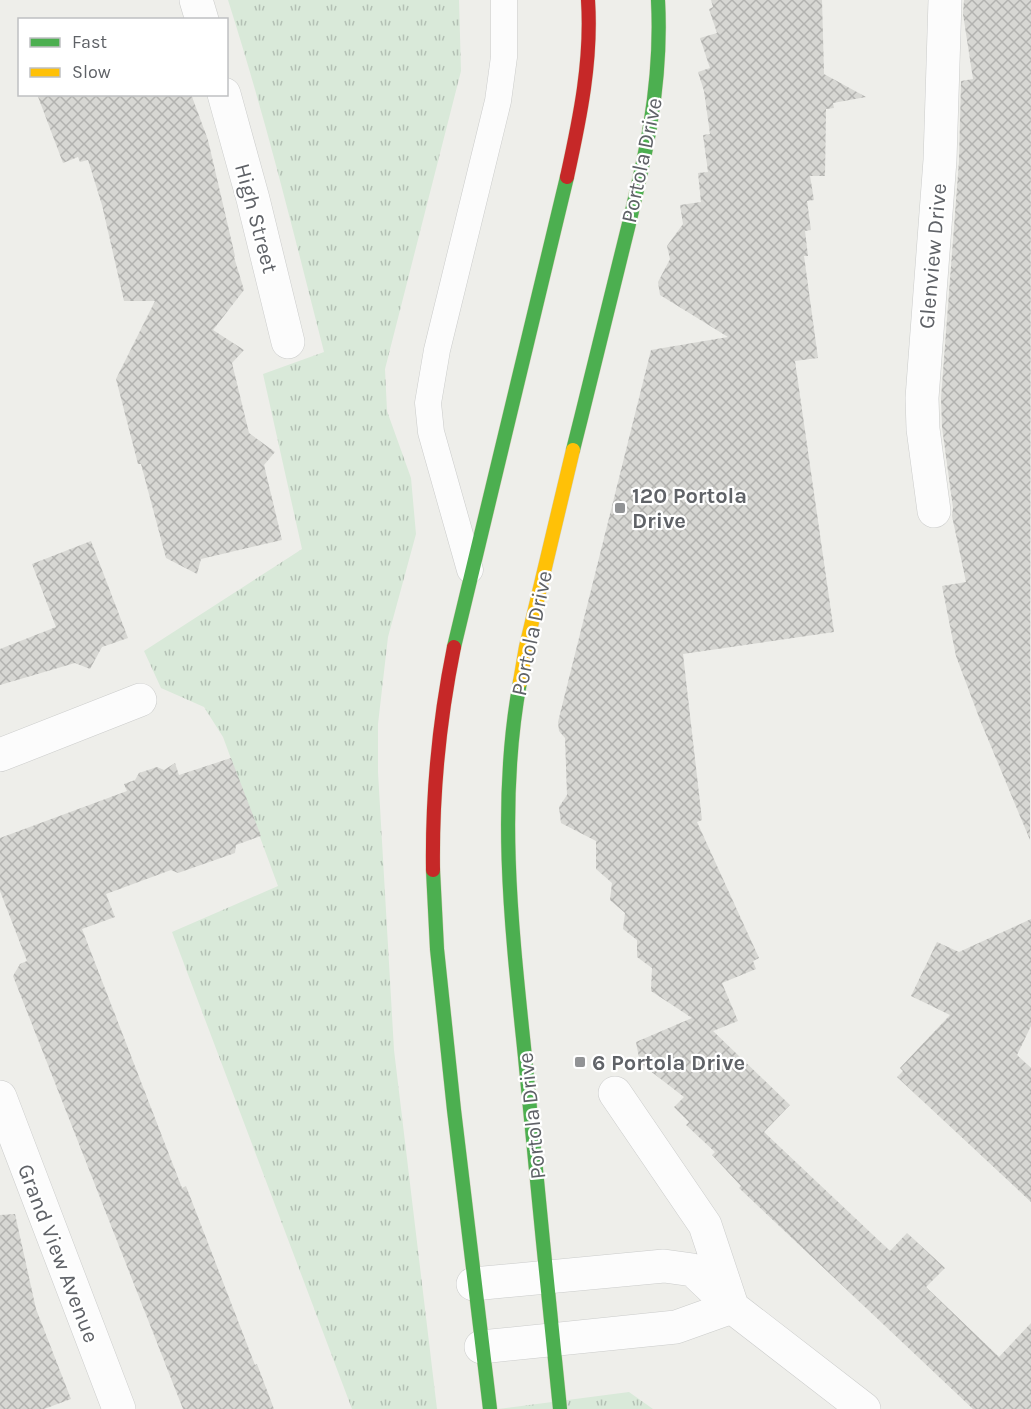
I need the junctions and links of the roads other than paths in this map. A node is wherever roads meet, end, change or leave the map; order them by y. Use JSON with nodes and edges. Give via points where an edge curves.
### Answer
{"nodes":[{"id":1,"x":196,"y":0,"type":"edge"},
{"id":2,"x":504,"y":0,"type":"edge"},
{"id":3,"x":588,"y":0,"type":"edge"},
{"id":4,"x":658,"y":0,"type":"edge"},
{"id":5,"x":945,"y":0,"type":"edge"},
{"id":6,"x":201,"y":18,"type":"edge"},
{"id":7,"x":225,"y":96,"type":"edge"},
{"id":8,"x":288,"y":342,"type":"dead end"},
{"id":9,"x":934,"y":511,"type":"dead end"},
{"id":10,"x":470,"y":570,"type":"junction"},
{"id":11,"x":140,"y":700,"type":"dead end"},
{"id":12,"x":0,"y":755,"type":"edge"},
{"id":13,"x":615,"y":1093,"type":"dead end"},
{"id":14,"x":0,"y":1097,"type":"edge"},
{"id":15,"x":547,"y":1276,"type":"junction"},
{"id":16,"x":472,"y":1284,"type":"junction"},
{"id":17,"x":732,"y":1307,"type":"junction"},
{"id":18,"x":554,"y":1339,"type":"junction"},
{"id":19,"x":481,"y":1347,"type":"junction"},
{"id":20,"x":560,"y":1406,"type":"edge"},
{"id":21,"x":118,"y":1409,"type":"edge"},
{"id":22,"x":490,"y":1409,"type":"edge"},
{"id":23,"x":864,"y":1409,"type":"edge"}],
"edges":[{"from":1,"to":6,"type":"street"},
{"from":2,"to":10,"type":"lane","via":[[504,57],[498,101],[437,350],[428,404],[431,432]]},
{"from":3,"to":10,"type":"main road","via":[[589,54],[576,136]]},
{"from":4,"to":15,"type":"main road","name":"Portola Drive","via":[[655,106],[526,647],[510,758],[507,861]]},
{"from":5,"to":9,"type":"street","name":"Glenview Drive","via":[[940,160],[922,388]]},
{"from":7,"to":8,"type":"street","name":"High Street"},
{"from":10,"to":16,"type":"main road","via":[[437,753],[433,864],[438,959]]},
{"from":11,"to":12,"type":"street"},
{"from":13,"to":17,"type":"street","via":[[705,1225]]},
{"from":14,"to":21,"type":"street","name":"Grand View Avenue"},
{"from":15,"to":16,"type":"street"},
{"from":15,"to":17,"type":"street","via":[[664,1266],[693,1270]]},
{"from":15,"to":18,"type":"main road","name":"Portola Drive"},
{"from":16,"to":19,"type":"main road"},
{"from":17,"to":18,"type":"street","via":[[676,1327]]},
{"from":17,"to":23,"type":"street"},
{"from":18,"to":19,"type":"street"},
{"from":18,"to":20,"type":"main road","name":"Portola Drive"},
{"from":19,"to":22,"type":"main road"}]}
